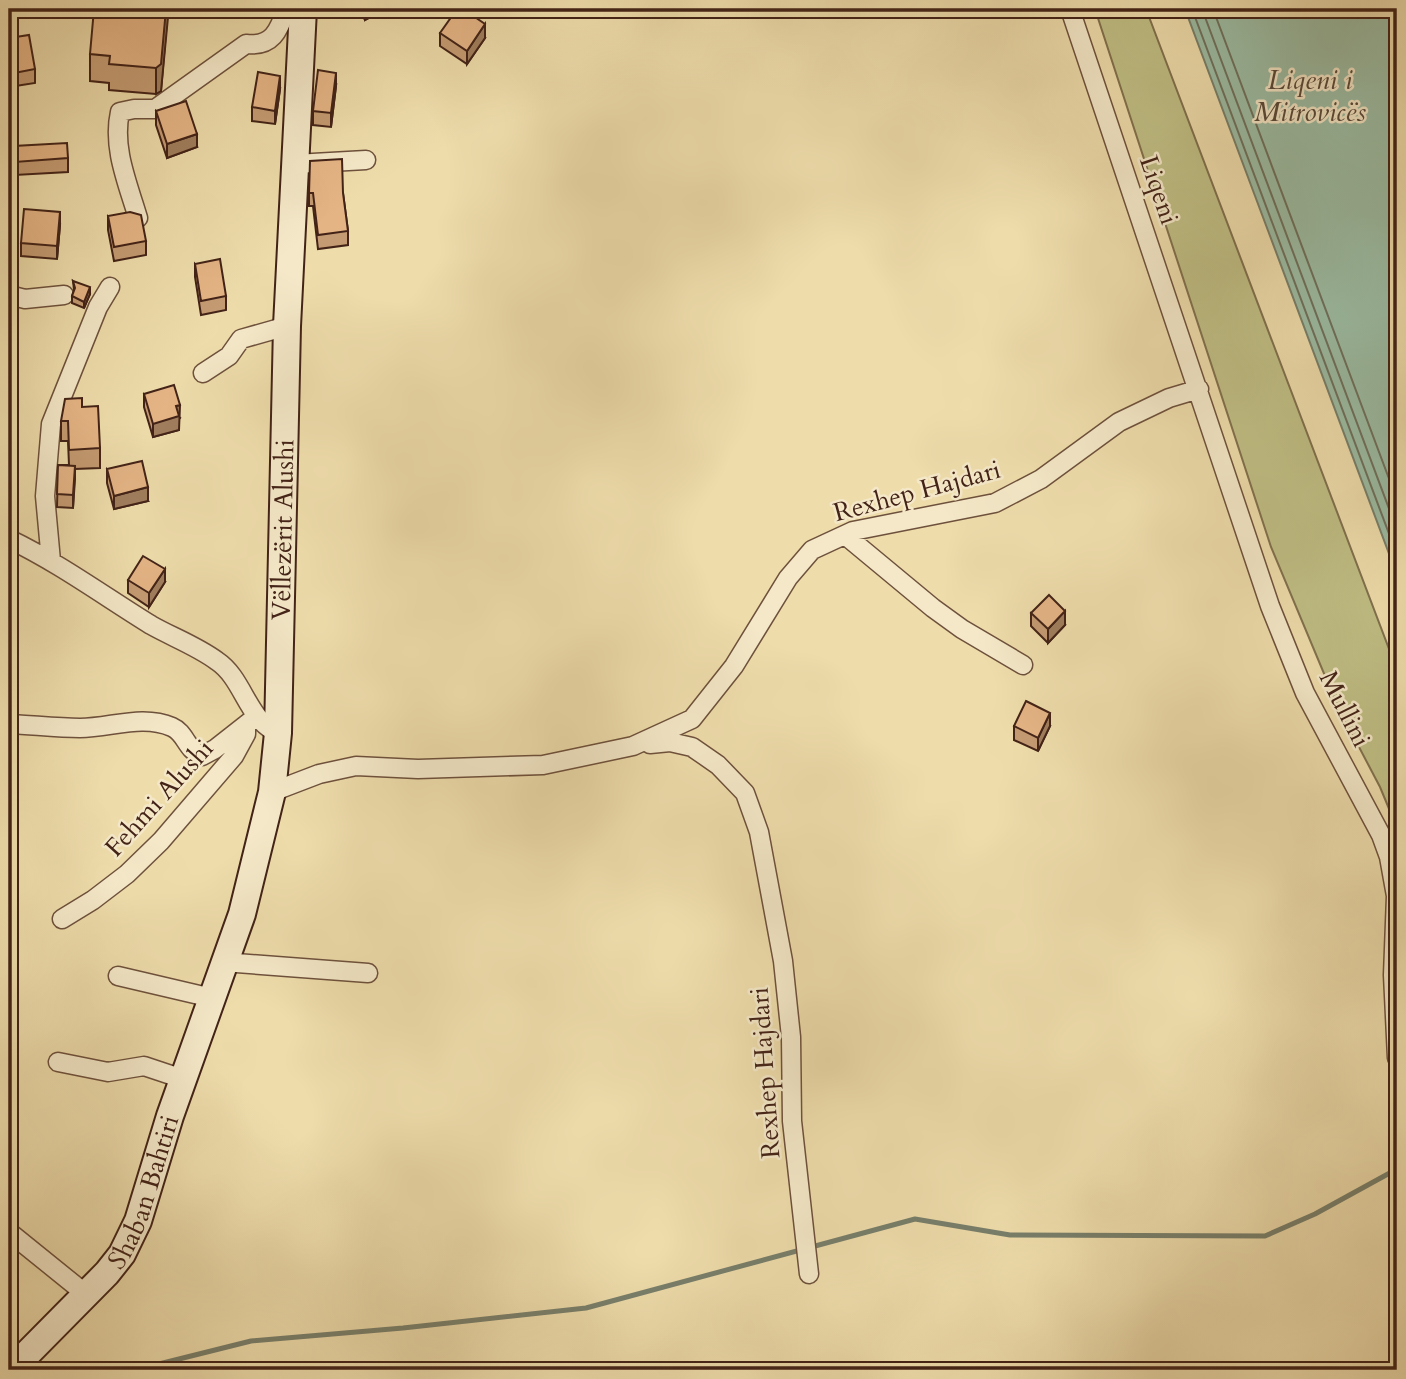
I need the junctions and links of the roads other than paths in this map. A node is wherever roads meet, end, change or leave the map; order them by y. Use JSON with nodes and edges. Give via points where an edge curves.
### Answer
{"nodes":[{"id":1,"x":286,"y":9,"type":"edge"},
{"id":2,"x":303,"y":9,"type":"edge"},
{"id":3,"x":1070,"y":9,"type":"edge"},
{"id":4,"x":366,"y":160,"type":"dead end"},
{"id":5,"x":295,"y":164,"type":"junction"},
{"id":6,"x":138,"y":218,"type":"edge"},
{"id":7,"x":110,"y":287,"type":"dead end"},
{"id":8,"x":9,"y":295,"type":"edge"},
{"id":9,"x":64,"y":295,"type":"dead end"},
{"id":10,"x":287,"y":326,"type":"junction"},
{"id":11,"x":203,"y":373,"type":"dead end"},
{"id":12,"x":1199,"y":389,"type":"junction"},
{"id":13,"x":845,"y":535,"type":"junction"},
{"id":14,"x":9,"y":539,"type":"edge"},
{"id":15,"x":51,"y":561,"type":"junction"},
{"id":16,"x":1023,"y":665,"type":"dead end"},
{"id":17,"x":251,"y":721,"type":"junction"},
{"id":18,"x":10,"y":724,"type":"edge"},
{"id":19,"x":278,"y":733,"type":"junction"},
{"id":20,"x":633,"y":746,"type":"junction"},
{"id":21,"x":272,"y":792,"type":"junction"},
{"id":22,"x":62,"y":919,"type":"dead end"},
{"id":23,"x":223,"y":962,"type":"junction"},
{"id":24,"x":368,"y":972,"type":"dead end"},
{"id":25,"x":118,"y":976,"type":"dead end"},
{"id":26,"x":212,"y":998,"type":"junction"},
{"id":27,"x":1397,"y":1058,"type":"edge"},
{"id":28,"x":58,"y":1062,"type":"dead end"},
{"id":29,"x":183,"y":1079,"type":"junction"},
{"id":30,"x":9,"y":1232,"type":"edge"},
{"id":31,"x":808,"y":1274,"type":"dead end"},
{"id":32,"x":87,"y":1295,"type":"junction"},
{"id":33,"x":19,"y":1370,"type":"edge"}],
"edges":[{"from":1,"to":6,"type":"street","via":[[273,36],[260,46],[246,44],[155,109],[120,113],[120,160]]},
{"from":2,"to":5,"type":"main road","name":"Vëllezërit Alushi"},
{"from":3,"to":12,"type":"street","name":"Liqeni"},
{"from":4,"to":5,"type":"street"},
{"from":5,"to":10,"type":"main road","name":"Vëllezërit Alushi"},
{"from":7,"to":15,"type":"street","via":[[51,424],[45,496]]},
{"from":8,"to":9,"type":"street","via":[[25,299]]},
{"from":10,"to":11,"type":"street","via":[[242,339],[229,356]]},
{"from":10,"to":19,"type":"main road","name":"Vëllezërit Alushi"},
{"from":12,"to":13,"type":"street","name":"Rexhep Hajdari","via":[[1119,422],[1041,479],[995,503]]},
{"from":12,"to":27,"type":"street","name":"Mullini","via":[[1291,659],[1389,857],[1396,896]]},
{"from":13,"to":16,"type":"street","via":[[962,629]]},
{"from":13,"to":20,"type":"street","name":"Rexhep Hajdari","via":[[813,550],[788,578],[734,666],[692,719]]},
{"from":14,"to":15,"type":"street"},
{"from":15,"to":17,"type":"street","via":[[218,661],[232,674]]},
{"from":17,"to":18,"type":"street","name":"Fehmi Alushi","via":[[202,755],[192,752],[174,728],[159,723],[126,721],[82,728]]},
{"from":17,"to":19,"type":"street"},
{"from":17,"to":22,"type":"street","name":"Fehmi Alushi","via":[[234,756],[162,841],[107,890]]},
{"from":19,"to":21,"type":"main road","name":"Shaban Bahtiri"},
{"from":20,"to":21,"type":"street","name":"Rexhep Hajdari","via":[[543,765],[356,766]]},
{"from":20,"to":31,"type":"street","name":"Rexhep Hajdari","via":[[670,742],[692,747],[745,793],[759,832],[783,961],[791,1037],[792,1121]]},
{"from":21,"to":23,"type":"main road","name":"Shaban Bahtiri","via":[[242,914]]},
{"from":23,"to":24,"type":"street"},
{"from":23,"to":26,"type":"main road","name":"Shaban Bahtiri"},
{"from":25,"to":26,"type":"street"},
{"from":26,"to":29,"type":"main road","name":"Shaban Bahtiri"},
{"from":28,"to":29,"type":"street","name":"Shaban Bahtiri","via":[[108,1072],[144,1066]]},
{"from":29,"to":32,"type":"main road","name":"Shaban Bahtiri","via":[[138,1221],[122,1254]]},
{"from":30,"to":32,"type":"street","name":"Shaban Bahtiri"},
{"from":32,"to":33,"type":"main road","name":"Shaban Bahtiri","via":[[27,1354]]}]}
